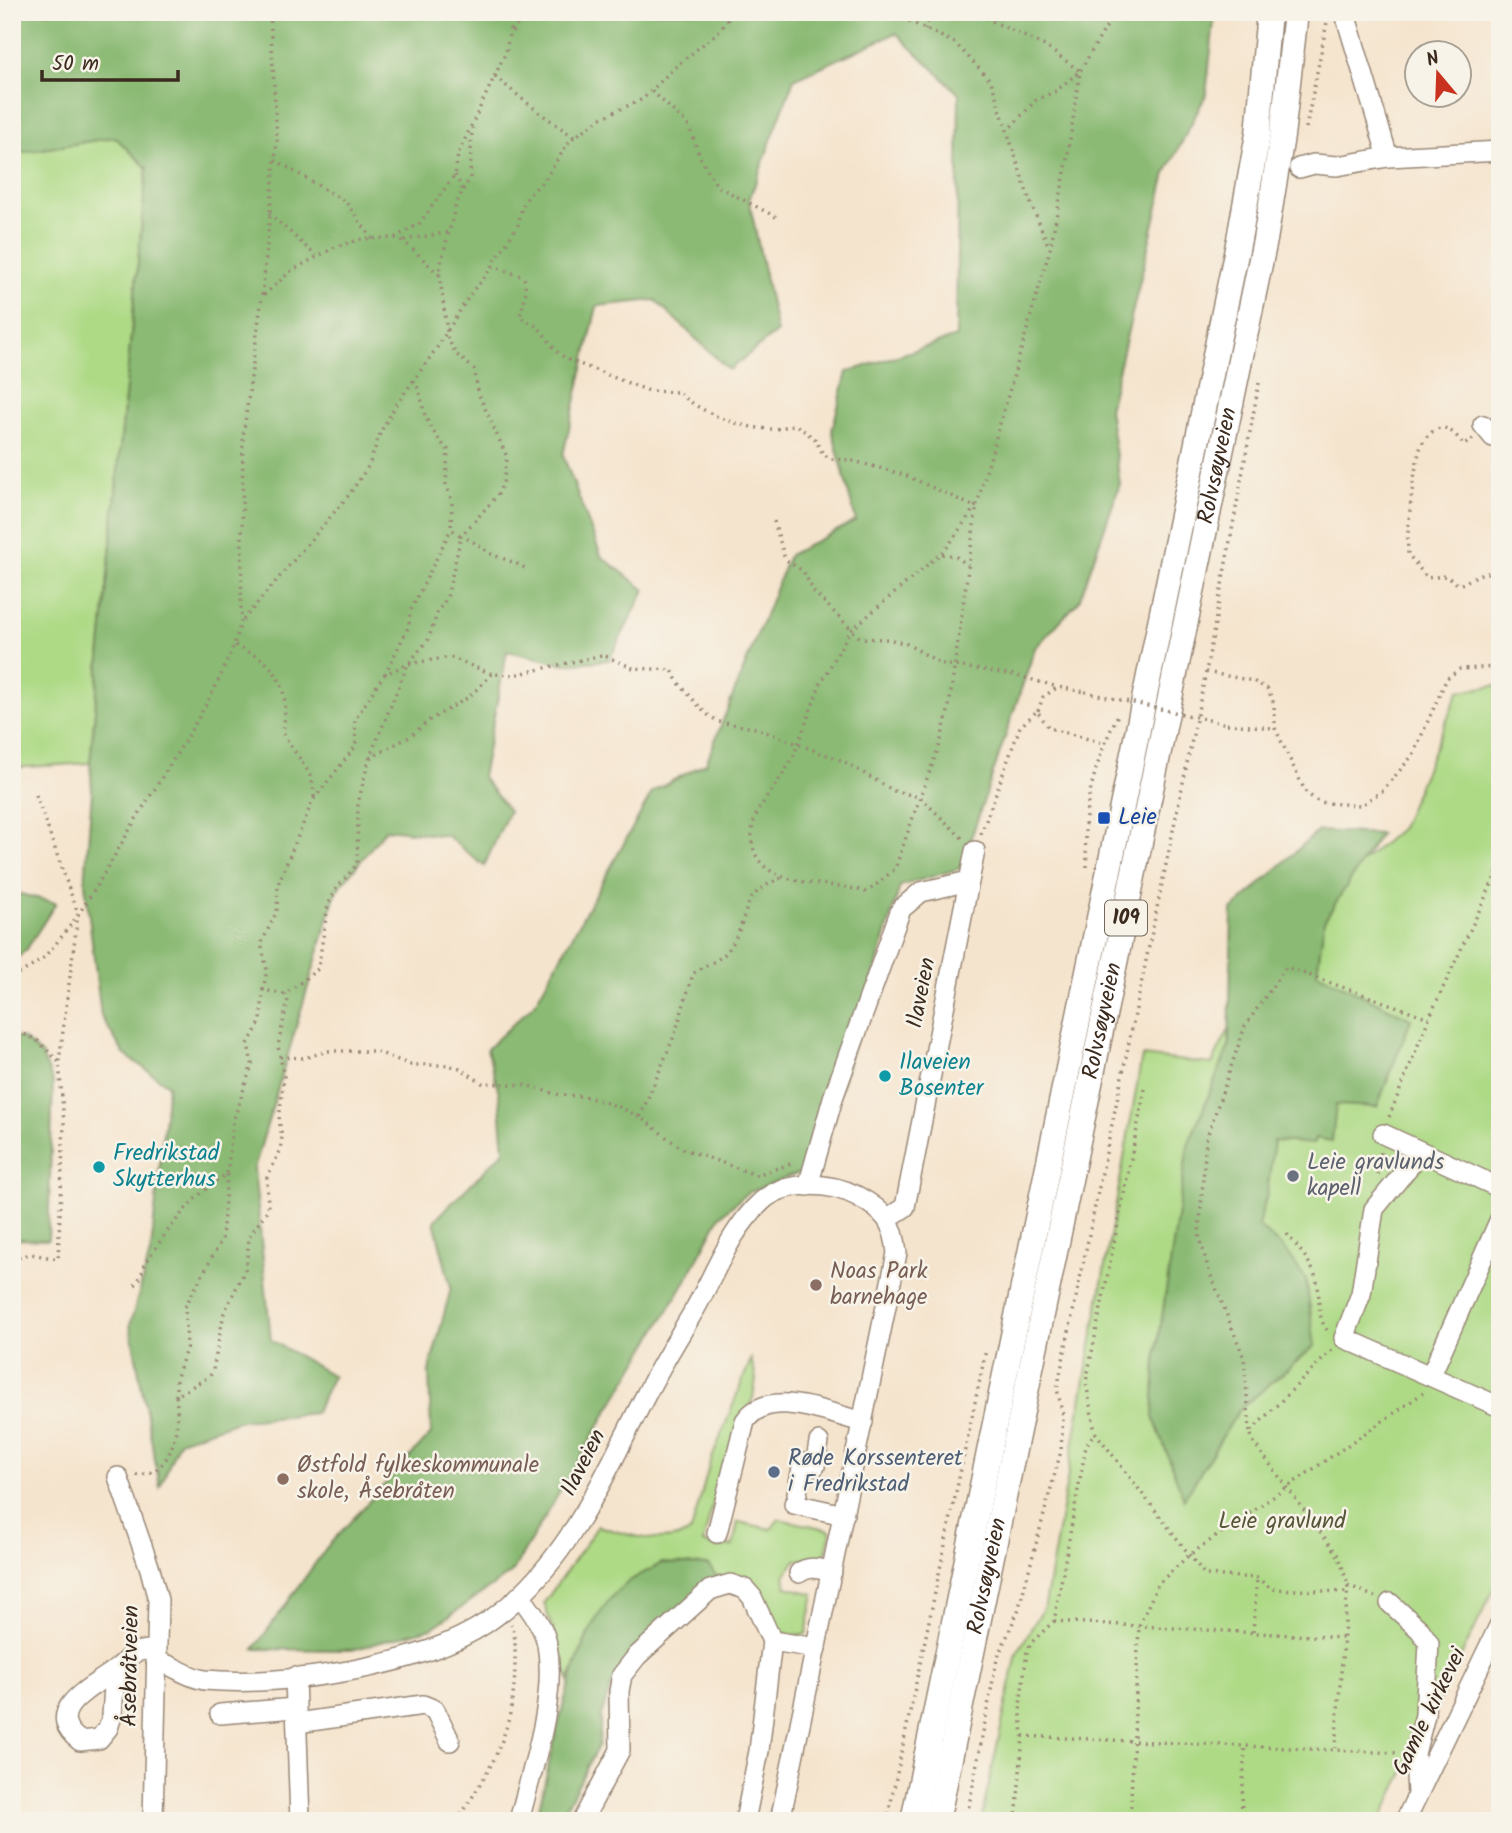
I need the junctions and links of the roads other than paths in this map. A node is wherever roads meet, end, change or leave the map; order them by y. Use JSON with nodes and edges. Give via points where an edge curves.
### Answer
{"nodes":[{"id":1,"x":1269,"y":12,"type":"edge"},
{"id":2,"x":1296,"y":12,"type":"edge"},
{"id":3,"x":1348,"y":12,"type":"edge"},
{"id":4,"x":1500,"y":152,"type":"edge"},
{"id":5,"x":1388,"y":157,"type":"junction"},
{"id":6,"x":1299,"y":168,"type":"road end"},
{"id":7,"x":975,"y":851,"type":"road end"},
{"id":8,"x":969,"y":881,"type":"junction"},
{"id":9,"x":1383,"y":1134,"type":"road end"},
{"id":10,"x":1421,"y":1152,"type":"junction"},
{"id":11,"x":808,"y":1186,"type":"junction"},
{"id":12,"x":1500,"y":1188,"type":"edge"},
{"id":13,"x":888,"y":1219,"type":"junction"},
{"id":14,"x":1500,"y":1219,"type":"edge"},
{"id":15,"x":1436,"y":1378,"type":"junction"},
{"id":16,"x":1500,"y":1407,"type":"edge"},
{"id":17,"x":863,"y":1422,"type":"junction"},
{"id":18,"x":819,"y":1442,"type":"dead end"},
{"id":19,"x":126,"y":1476,"type":"road end"},
{"id":20,"x":844,"y":1515,"type":"junction"},
{"id":21,"x":717,"y":1533,"type":"dead end"},
{"id":22,"x":832,"y":1572,"type":"junction"},
{"id":23,"x":799,"y":1573,"type":"dead end"},
{"id":24,"x":521,"y":1597,"type":"junction"},
{"id":25,"x":1390,"y":1603,"type":"road end"},
{"id":26,"x":1500,"y":1624,"type":"edge"},
{"id":27,"x":772,"y":1641,"type":"junction"},
{"id":28,"x":816,"y":1648,"type":"junction"},
{"id":29,"x":156,"y":1655,"type":"junction"},
{"id":30,"x":115,"y":1671,"type":"dead end"},
{"id":31,"x":295,"y":1677,"type":"junction"},
{"id":32,"x":220,"y":1714,"type":"dead end"},
{"id":33,"x":296,"y":1716,"type":"junction"},
{"id":34,"x":450,"y":1741,"type":"dead end"},
{"id":35,"x":1417,"y":1796,"type":"junction"},
{"id":36,"x":153,"y":1821,"type":"edge"},
{"id":37,"x":300,"y":1821,"type":"edge"},
{"id":38,"x":519,"y":1821,"type":"edge"},
{"id":39,"x":582,"y":1821,"type":"edge"},
{"id":40,"x":745,"y":1821,"type":"edge"},
{"id":41,"x":780,"y":1821,"type":"edge"},
{"id":42,"x":913,"y":1821,"type":"edge"},
{"id":43,"x":937,"y":1821,"type":"edge"},
{"id":44,"x":1405,"y":1821,"type":"edge"}],
"edges":[{"from":1,"to":42,"type":"main road","name":"Rolvsøyveien","number":"109","via":[[1258,135],[1239,239]]},
{"from":2,"to":43,"type":"main road","name":"Rolvsøyveien","number":"109","via":[[1265,240]]},
{"from":3,"to":5,"type":"street"},
{"from":4,"to":5,"type":"street"},
{"from":5,"to":6,"type":"street"},
{"from":7,"to":8,"type":"street","name":"Ilaveien"},
{"from":8,"to":11,"type":"street","via":[[921,892],[901,909],[833,1098]]},
{"from":8,"to":13,"type":"street","name":"Ilaveien","via":[[905,1207]]},
{"from":9,"to":10,"type":"street"},
{"from":10,"to":12,"type":"street"},
{"from":10,"to":15,"type":"street","via":[[1374,1209],[1361,1294],[1344,1338]]},
{"from":11,"to":13,"type":"street","name":"Ilaveien","via":[[856,1195]]},
{"from":11,"to":24,"type":"street","name":"Ilaveien","via":[[774,1193],[741,1224],[583,1518]]},
{"from":13,"to":17,"type":"street","via":[[897,1253]]},
{"from":14,"to":15,"type":"street"},
{"from":15,"to":16,"type":"street"},
{"from":17,"to":20,"type":"street"},
{"from":17,"to":21,"type":"street","via":[[783,1403],[751,1412]]},
{"from":18,"to":20,"type":"street","via":[[815,1465],[803,1463],[795,1499]]},
{"from":19,"to":29,"type":"street","name":"Åsebråtveien","via":[[158,1600]]},
{"from":20,"to":22,"type":"street"},
{"from":22,"to":23,"type":"street","via":[[814,1568]]},
{"from":22,"to":28,"type":"street"},
{"from":24,"to":31,"type":"street","name":"Ilaveien","via":[[466,1636],[419,1655]]},
{"from":24,"to":38,"type":"street","via":[[547,1643],[548,1673],[541,1735]]},
{"from":25,"to":35,"type":"street","via":[[1429,1643],[1425,1715],[1415,1754]]},
{"from":26,"to":35,"type":"street","name":"Gamle kirkevei"},
{"from":27,"to":28,"type":"street"},
{"from":27,"to":39,"type":"street","via":[[752,1597],[730,1584],[710,1590],[637,1656],[622,1675],[619,1691],[620,1750]]},
{"from":27,"to":40,"type":"street"},
{"from":28,"to":41,"type":"street"},
{"from":29,"to":30,"type":"street","via":[[133,1652]]},
{"from":29,"to":31,"type":"street","name":"Ilaveien","via":[[202,1680]]},
{"from":29,"to":36,"type":"street","name":"Åsebråtveien"},
{"from":31,"to":33,"type":"street"},
{"from":32,"to":33,"type":"street"},
{"from":33,"to":34,"type":"street","via":[[423,1705],[435,1710]]},
{"from":33,"to":37,"type":"street"},
{"from":35,"to":44,"type":"street","name":"Gamle kirkevei"}]}
